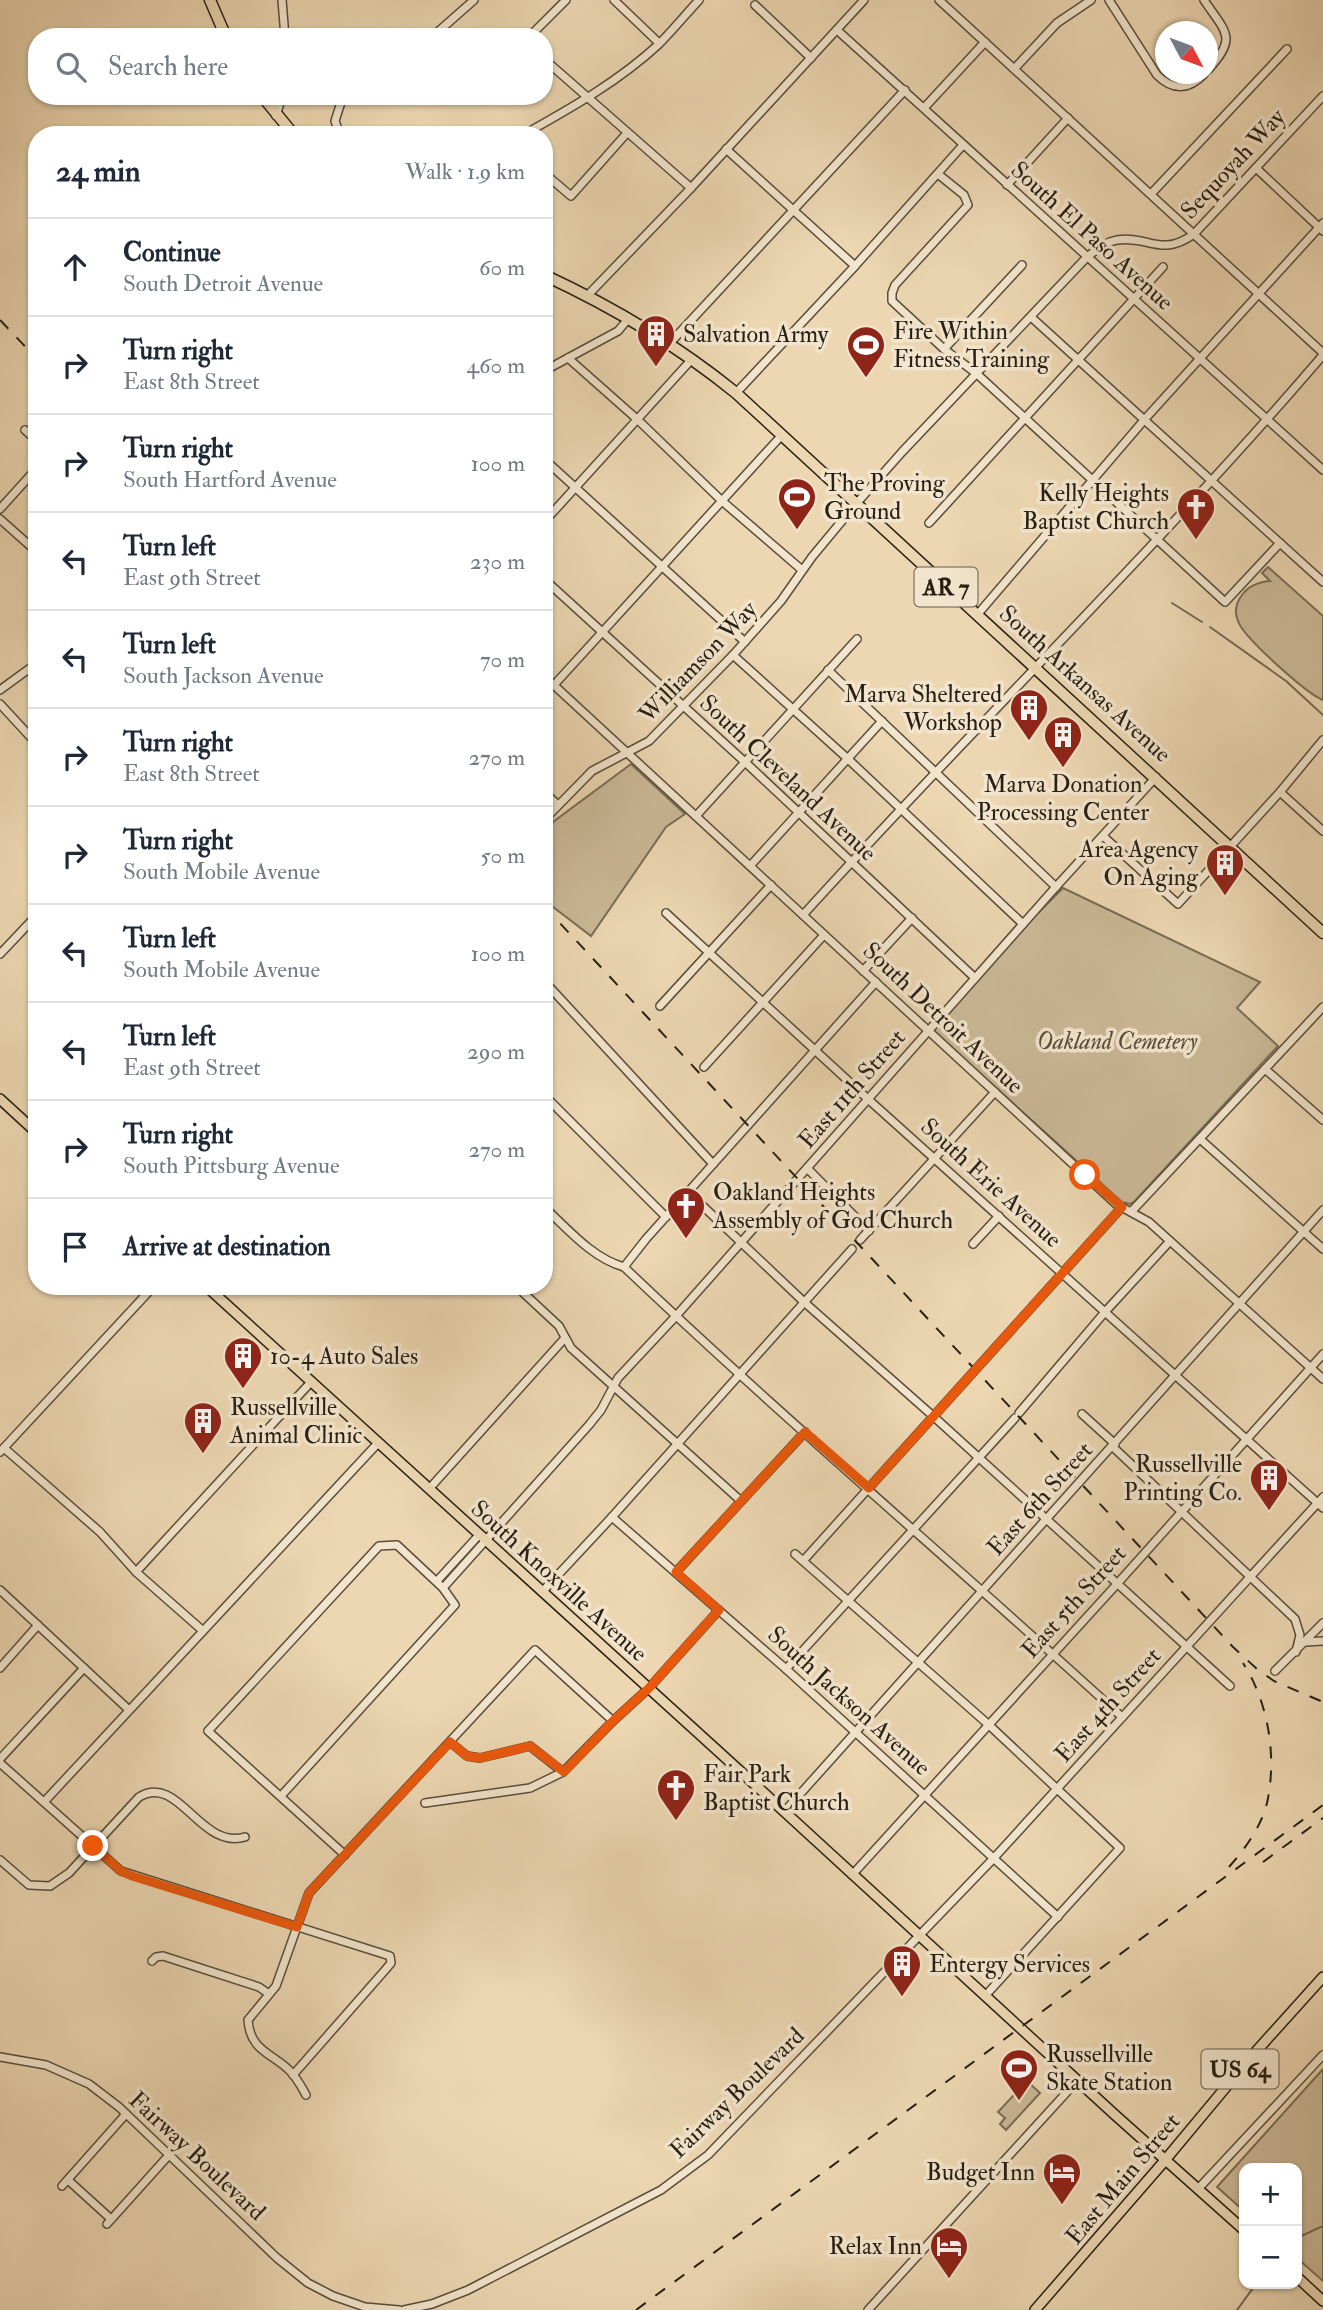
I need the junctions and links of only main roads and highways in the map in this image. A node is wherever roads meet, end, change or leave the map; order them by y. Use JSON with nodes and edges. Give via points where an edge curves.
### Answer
{"nodes":[{"id":1,"x":210,"y":0,"type":"edge"},
{"id":2,"x":222,"y":28,"type":"edge"},
{"id":3,"x":268,"y":105,"type":"edge"},
{"id":4,"x":285,"y":126,"type":"edge"},
{"id":5,"x":553,"y":279,"type":"edge"},
{"id":6,"x":1323,"y":933,"type":"edge"},
{"id":7,"x":0,"y":1099,"type":"edge"},
{"id":8,"x":28,"y":1125,"type":"edge"},
{"id":9,"x":216,"y":1295,"type":"edge"},
{"id":10,"x":1323,"y":1978,"type":"edge"},
{"id":11,"x":1166,"y":2160,"type":"junction"},
{"id":12,"x":1240,"y":2226,"type":"edge"},
{"id":13,"x":1302,"y":2282,"type":"edge"},
{"id":14,"x":1323,"y":2301,"type":"edge"},
{"id":15,"x":1035,"y":2310,"type":"edge"}],
"edges":[{"from":1,"to":2,"type":"highway"},
{"from":3,"to":4,"type":"highway"},
{"from":5,"to":6,"type":"highway","name":"South Arkansas Avenue","number":"AR 7","via":[[629,318],[736,393]]},
{"from":7,"to":8,"type":"main road"},
{"from":9,"to":11,"type":"main road","name":"South Knoxville Avenue"},
{"from":10,"to":11,"type":"main road","name":"East Main Street","number":"US 64"},
{"from":11,"to":12,"type":"main road","name":"South Knoxville Avenue"},
{"from":11,"to":15,"type":"main road","name":"East Main Street","number":"US 64"},
{"from":13,"to":14,"type":"main road"}]}
